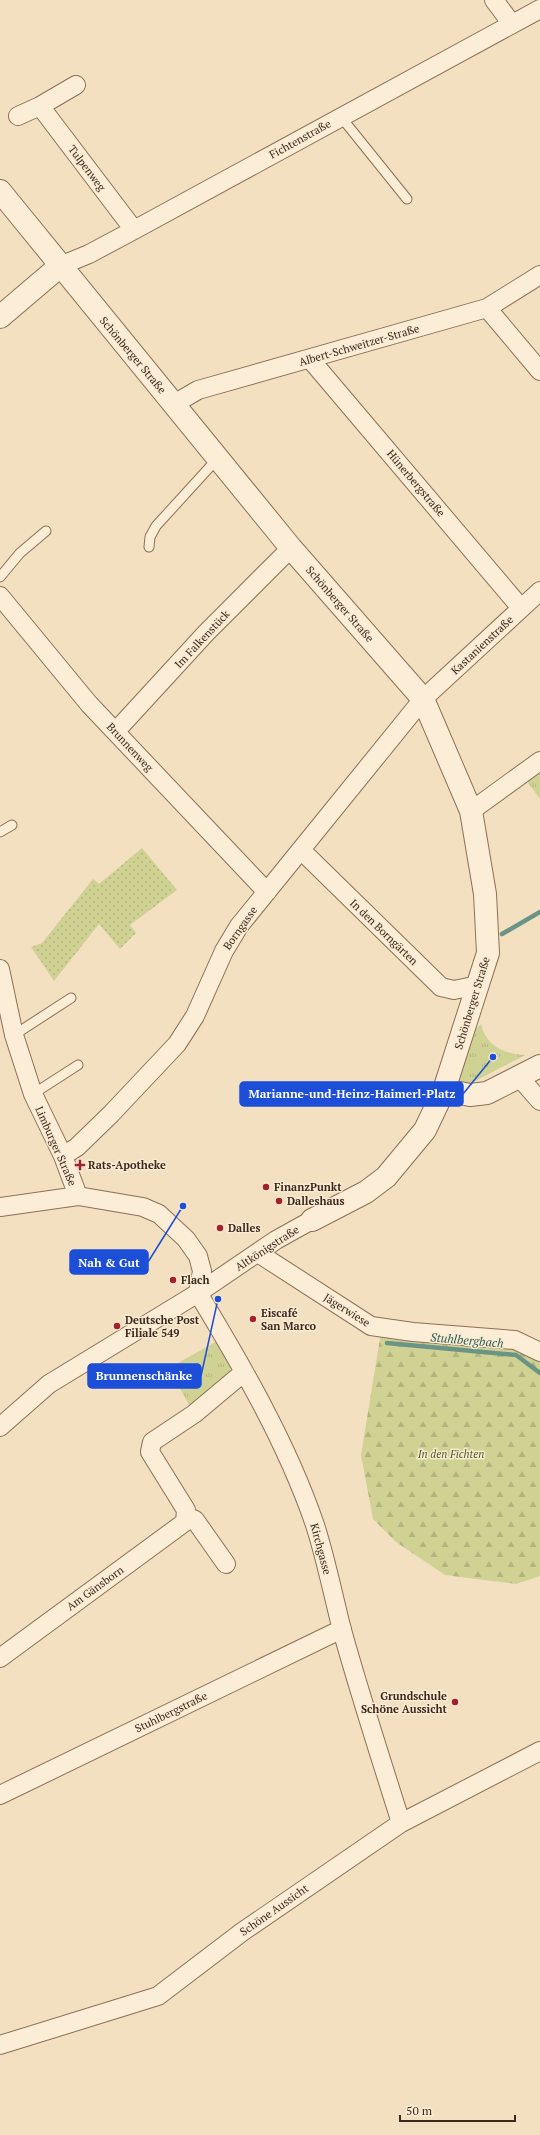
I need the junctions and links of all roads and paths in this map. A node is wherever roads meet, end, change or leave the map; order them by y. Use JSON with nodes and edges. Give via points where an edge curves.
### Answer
{"nodes":[{"id":1,"x":494,"y":0,"type":"edge"},
{"id":2,"x":540,"y":9,"type":"edge"},
{"id":3,"x":512,"y":24,"type":"junction"},
{"id":4,"x":76,"y":85,"type":"dead end"},
{"id":5,"x":40,"y":106,"type":"junction"},
{"id":6,"x":18,"y":116,"type":"dead end"},
{"id":7,"x":341,"y":117,"type":"junction"},
{"id":8,"x":0,"y":191,"type":"edge"},
{"id":9,"x":407,"y":199,"type":"dead end"},
{"id":10,"x":134,"y":230,"type":"junction"},
{"id":11,"x":60,"y":266,"type":"junction"},
{"id":12,"x":540,"y":275,"type":"edge"},
{"id":13,"x":487,"y":308,"type":"junction"},
{"id":14,"x":0,"y":317,"type":"edge"},
{"id":15,"x":310,"y":359,"type":"junction"},
{"id":16,"x":540,"y":370,"type":"edge"},
{"id":17,"x":174,"y":404,"type":"junction"},
{"id":18,"x":218,"y":458,"type":"junction"},
{"id":19,"x":46,"y":531,"type":"dead end"},
{"id":20,"x":149,"y":548,"type":"dead end"},
{"id":21,"x":290,"y":548,"type":"junction"},
{"id":22,"x":0,"y":577,"type":"edge"},
{"id":23,"x":540,"y":591,"type":"edge"},
{"id":24,"x":0,"y":596,"type":"edge"},
{"id":25,"x":521,"y":608,"type":"junction"},
{"id":26,"x":423,"y":699,"type":"junction"},
{"id":27,"x":116,"y":731,"type":"junction"},
{"id":28,"x":540,"y":761,"type":"edge"},
{"id":29,"x":471,"y":811,"type":"junction"},
{"id":30,"x":12,"y":826,"type":"dead end"},
{"id":31,"x":0,"y":832,"type":"edge"},
{"id":32,"x":301,"y":850,"type":"junction"},
{"id":33,"x":267,"y":892,"type":"junction"},
{"id":34,"x":0,"y":969,"type":"edge"},
{"id":35,"x":478,"y":985,"type":"junction"},
{"id":36,"x":71,"y":998,"type":"dead end"},
{"id":37,"x":14,"y":1035,"type":"junction"},
{"id":38,"x":78,"y":1065,"type":"dead end"},
{"id":39,"x":540,"y":1066,"type":"edge"},
{"id":40,"x":519,"y":1077,"type":"junction"},
{"id":41,"x":444,"y":1090,"type":"junction"},
{"id":42,"x":33,"y":1094,"type":"junction"},
{"id":43,"x":540,"y":1101,"type":"edge"},
{"id":44,"x":63,"y":1156,"type":"junction"},
{"id":45,"x":78,"y":1196,"type":"junction"},
{"id":46,"x":0,"y":1207,"type":"edge"},
{"id":47,"x":312,"y":1220,"type":"joint"},
{"id":48,"x":258,"y":1253,"type":"junction"},
{"id":49,"x":198,"y":1293,"type":"junction"},
{"id":50,"x":540,"y":1352,"type":"edge"},
{"id":51,"x":243,"y":1373,"type":"junction"},
{"id":52,"x":0,"y":1427,"type":"edge"},
{"id":53,"x":186,"y":1516,"type":"junction"},
{"id":54,"x":226,"y":1564,"type":"dead end"},
{"id":55,"x":342,"y":1629,"type":"junction"},
{"id":56,"x":0,"y":1658,"type":"edge"},
{"id":57,"x":540,"y":1751,"type":"edge"},
{"id":58,"x":0,"y":1795,"type":"edge"},
{"id":59,"x":401,"y":1823,"type":"junction"},
{"id":60,"x":0,"y":2045,"type":"edge"}],
"edges":[{"from":1,"to":3,"type":"street"},
{"from":2,"to":3,"type":"street","name":"Fichtenstraße"},
{"from":3,"to":7,"type":"street","name":"Fichtenstraße"},
{"from":4,"to":5,"type":"street"},
{"from":5,"to":6,"type":"street"},
{"from":5,"to":10,"type":"street","name":"Tulpenweg"},
{"from":7,"to":9,"type":"lane"},
{"from":7,"to":10,"type":"street","name":"Fichtenstraße"},
{"from":8,"to":11,"type":"street","name":"Schönberger Straße"},
{"from":10,"to":11,"type":"street","name":"Fichtenstraße"},
{"from":11,"to":14,"type":"street"},
{"from":11,"to":17,"type":"street","name":"Schönberger Straße"},
{"from":12,"to":13,"type":"street","name":"Albert-Schweitzer-Straße"},
{"from":13,"to":15,"type":"street","name":"Albert-Schweitzer-Straße"},
{"from":13,"to":16,"type":"street"},
{"from":15,"to":17,"type":"street","name":"Albert-Schweitzer-Straße","via":[[198,390]]},
{"from":15,"to":25,"type":"street","name":"Hünerbergstraße"},
{"from":17,"to":18,"type":"street","name":"Schönberger Straße"},
{"from":18,"to":20,"type":"lane","via":[[156,526],[150,538]]},
{"from":18,"to":21,"type":"street","name":"Schönberger Straße"},
{"from":19,"to":22,"type":"lane","via":[[20,554]]},
{"from":21,"to":26,"type":"street","name":"Schönberger Straße"},
{"from":21,"to":27,"type":"street","name":"Im Falkenstück","via":[[206,633]]},
{"from":23,"to":25,"type":"street","name":"Kastanienstraße"},
{"from":24,"to":27,"type":"street","name":"Brunnenweg","via":[[89,704]]},
{"from":25,"to":26,"type":"street","name":"Kastanienstraße"},
{"from":26,"to":29,"type":"street","name":"Schönberger Straße"},
{"from":26,"to":32,"type":"street","name":"Borngasse"},
{"from":27,"to":33,"type":"street","name":"Brunnenweg"},
{"from":28,"to":29,"type":"street"},
{"from":29,"to":35,"type":"street","name":"Schönberger Straße","via":[[485,894],[488,953]]},
{"from":30,"to":31,"type":"lane"},
{"from":32,"to":33,"type":"street","name":"Borngasse"},
{"from":32,"to":35,"type":"street","name":"In den Borngärten","via":[[441,986],[454,990]]},
{"from":33,"to":44,"type":"street","name":"Borngasse","via":[[239,926],[224,951],[195,1016],[177,1044],[111,1114],[77,1147]]},
{"from":34,"to":37,"type":"street","name":"Limburger Straße"},
{"from":35,"to":41,"type":"street","name":"Schönberger Straße"},
{"from":36,"to":37,"type":"lane"},
{"from":37,"to":42,"type":"street","name":"Limburger Straße"},
{"from":38,"to":42,"type":"lane"},
{"from":39,"to":40,"type":"street"},
{"from":40,"to":41,"type":"street","via":[[487,1093],[470,1095]]},
{"from":40,"to":43,"type":"street"},
{"from":41,"to":47,"type":"street","name":"Altkönigstraße","via":[[425,1130],[386,1177],[366,1192]]},
{"from":42,"to":44,"type":"street","name":"Limburger Straße"},
{"from":44,"to":45,"type":"street","name":"Limburger Straße"},
{"from":45,"to":46,"type":"street"},
{"from":45,"to":49,"type":"street","name":"Limburger Straße","via":[[143,1207],[159,1214],[186,1239],[198,1256],[202,1271]]},
{"from":47,"to":48,"type":"street","name":"Altkönigstraße"},
{"from":48,"to":49,"type":"street","name":"Altkönigstraße"},
{"from":48,"to":50,"type":"street","name":"Jägerwiese","via":[[371,1326],[515,1340]]},
{"from":49,"to":51,"type":"street","name":"Kirchgasse"},
{"from":49,"to":52,"type":"street","name":"Altkönigstraße","via":[[49,1384]]},
{"from":51,"to":53,"type":"street","via":[[150,1446],[150,1452],[186,1510]]},
{"from":51,"to":55,"type":"street","name":"Kirchgasse","via":[[272,1426],[315,1525]]},
{"from":53,"to":54,"type":"street","via":[[195,1520]]},
{"from":53,"to":56,"type":"street","name":"Am Gänsborn","via":[[185,1522]]},
{"from":55,"to":58,"type":"street","name":"Stuhlbergstraße"},
{"from":55,"to":59,"type":"street","name":"Kirchgasse"},
{"from":57,"to":59,"type":"street","name":"Schöne Aussicht"},
{"from":59,"to":60,"type":"street","name":"Schöne Aussicht","via":[[242,1932],[158,1996]]}]}
